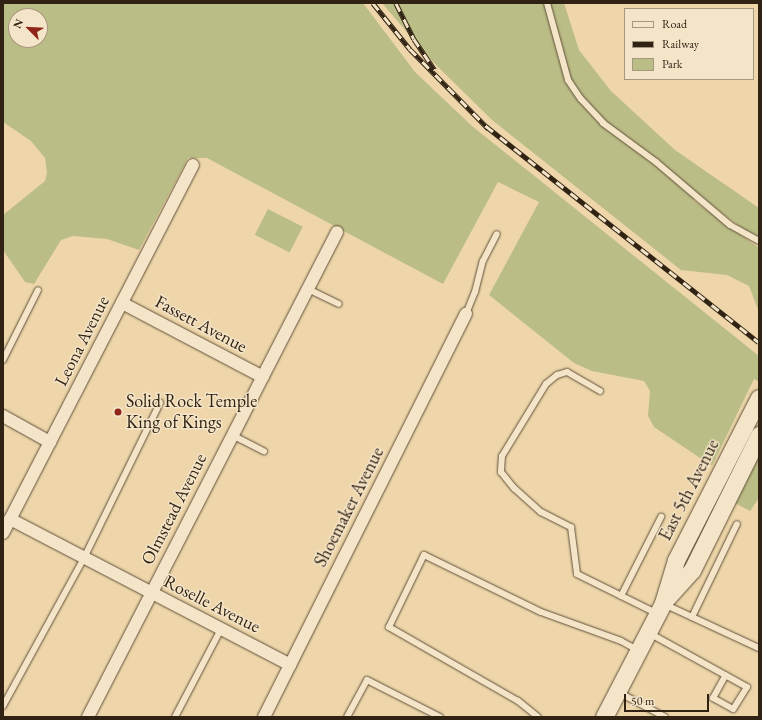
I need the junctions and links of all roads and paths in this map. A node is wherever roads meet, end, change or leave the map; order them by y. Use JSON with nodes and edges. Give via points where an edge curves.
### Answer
{"nodes":[{"id":1,"x":547,"y":3,"type":"edge"},
{"id":2,"x":193,"y":165,"type":"dead end"},
{"id":3,"x":337,"y":232,"type":"dead end"},
{"id":4,"x":497,"y":234,"type":"dead end"},
{"id":5,"x":759,"y":242,"type":"edge"},
{"id":6,"x":308,"y":288,"type":"junction"},
{"id":7,"x":38,"y":290,"type":"dead end"},
{"id":8,"x":122,"y":303,"type":"junction"},
{"id":9,"x":339,"y":304,"type":"dead end"},
{"id":10,"x":466,"y":314,"type":"joint"},
{"id":11,"x":3,"y":360,"type":"edge"},
{"id":12,"x":262,"y":377,"type":"junction"},
{"id":13,"x":600,"y":391,"type":"dead end"},
{"id":14,"x":759,"y":398,"type":"edge"},
{"id":15,"x":160,"y":403,"type":"dead end"},
{"id":16,"x":3,"y":416,"type":"edge"},
{"id":17,"x":232,"y":435,"type":"junction"},
{"id":18,"x":759,"y":435,"type":"edge"},
{"id":19,"x":50,"y":442,"type":"junction"},
{"id":20,"x":264,"y":451,"type":"dead end"},
{"id":21,"x":661,"y":517,"type":"dead end"},
{"id":22,"x":10,"y":519,"type":"junction"},
{"id":23,"x":737,"y":524,"type":"dead end"},
{"id":24,"x":3,"y":533,"type":"edge"},
{"id":25,"x":84,"y":558,"type":"junction"},
{"id":26,"x":151,"y":593,"type":"junction"},
{"id":27,"x":621,"y":596,"type":"junction"},
{"id":28,"x":660,"y":608,"type":"junction"},
{"id":29,"x":692,"y":617,"type":"junction"},
{"id":30,"x":221,"y":629,"type":"junction"},
{"id":31,"x":648,"y":632,"type":"junction"},
{"id":32,"x":759,"y":648,"type":"edge"},
{"id":33,"x":638,"y":650,"type":"junction"},
{"id":34,"x":290,"y":665,"type":"junction"},
{"id":35,"x":726,"y":675,"type":"junction"},
{"id":36,"x":617,"y":692,"type":"junction"},
{"id":37,"x":3,"y":706,"type":"edge"},
{"id":38,"x":88,"y":717,"type":"edge"},
{"id":39,"x":175,"y":717,"type":"edge"},
{"id":40,"x":264,"y":717,"type":"edge"},
{"id":41,"x":347,"y":717,"type":"edge"},
{"id":42,"x":440,"y":717,"type":"edge"},
{"id":43,"x":538,"y":717,"type":"edge"},
{"id":44,"x":604,"y":717,"type":"edge"},
{"id":45,"x":665,"y":717,"type":"edge"}],
"edges":[{"from":1,"to":5,"type":"lane","via":[[568,80],[581,100],[603,123],[656,162],[718,215]]},
{"from":2,"to":8,"type":"street","name":"Leona Avenue"},
{"from":3,"to":6,"type":"street","name":"Olmstead Avenue"},
{"from":4,"to":10,"type":"lane","via":[[483,261]]},
{"from":6,"to":9,"type":"lane"},
{"from":6,"to":12,"type":"street","name":"Olmstead Avenue"},
{"from":7,"to":11,"type":"lane"},
{"from":8,"to":12,"type":"street","name":"Fassett Avenue"},
{"from":8,"to":19,"type":"street","name":"Leona Avenue"},
{"from":10,"to":34,"type":"street","name":"Shoemaker Avenue"},
{"from":12,"to":17,"type":"street","name":"Olmstead Avenue"},
{"from":13,"to":27,"type":"lane","via":[[567,372],[557,374],[546,384],[502,456],[500,466],[501,472],[514,488],[541,512],[571,527],[577,574]]},
{"from":14,"to":28,"type":"main road","name":"East 5th Avenue","via":[[676,560]]},
{"from":15,"to":25,"type":"lane"},
{"from":16,"to":19,"type":"street"},
{"from":17,"to":20,"type":"lane"},
{"from":17,"to":26,"type":"street","name":"Olmstead Avenue"},
{"from":18,"to":28,"type":"main road","name":"East 5th Avenue","via":[[692,570]]},
{"from":19,"to":22,"type":"street","name":"Leona Avenue"},
{"from":21,"to":27,"type":"lane"},
{"from":22,"to":24,"type":"street","name":"Leona Avenue"},
{"from":22,"to":25,"type":"street","name":"Roselle Avenue"},
{"from":23,"to":29,"type":"lane"},
{"from":25,"to":26,"type":"street","name":"Roselle Avenue"},
{"from":25,"to":37,"type":"lane"},
{"from":26,"to":30,"type":"street","name":"Roselle Avenue"},
{"from":26,"to":38,"type":"street","name":"Olmstead Avenue"},
{"from":27,"to":28,"type":"lane"},
{"from":28,"to":29,"type":"lane"},
{"from":28,"to":31,"type":"main road","name":"East 5th Avenue"},
{"from":29,"to":32,"type":"lane"},
{"from":30,"to":34,"type":"street","name":"Roselle Avenue"},
{"from":30,"to":39,"type":"lane"},
{"from":31,"to":33,"type":"main road","name":"East 5th Avenue"},
{"from":31,"to":35,"type":"lane"},
{"from":33,"to":36,"type":"main road","name":"East 5th Avenue"},
{"from":33,"to":43,"type":"lane","via":[[621,641],[541,612],[424,555],[389,626],[518,701]]},
{"from":34,"to":40,"type":"street","name":"Shoemaker Avenue"},
{"from":35,"to":35,"type":"lane","via":[[747,687],[733,709],[713,698]]},
{"from":36,"to":44,"type":"main road","name":"East 5th Avenue"},
{"from":36,"to":45,"type":"lane"},
{"from":41,"to":42,"type":"lane","via":[[367,680]]}]}
